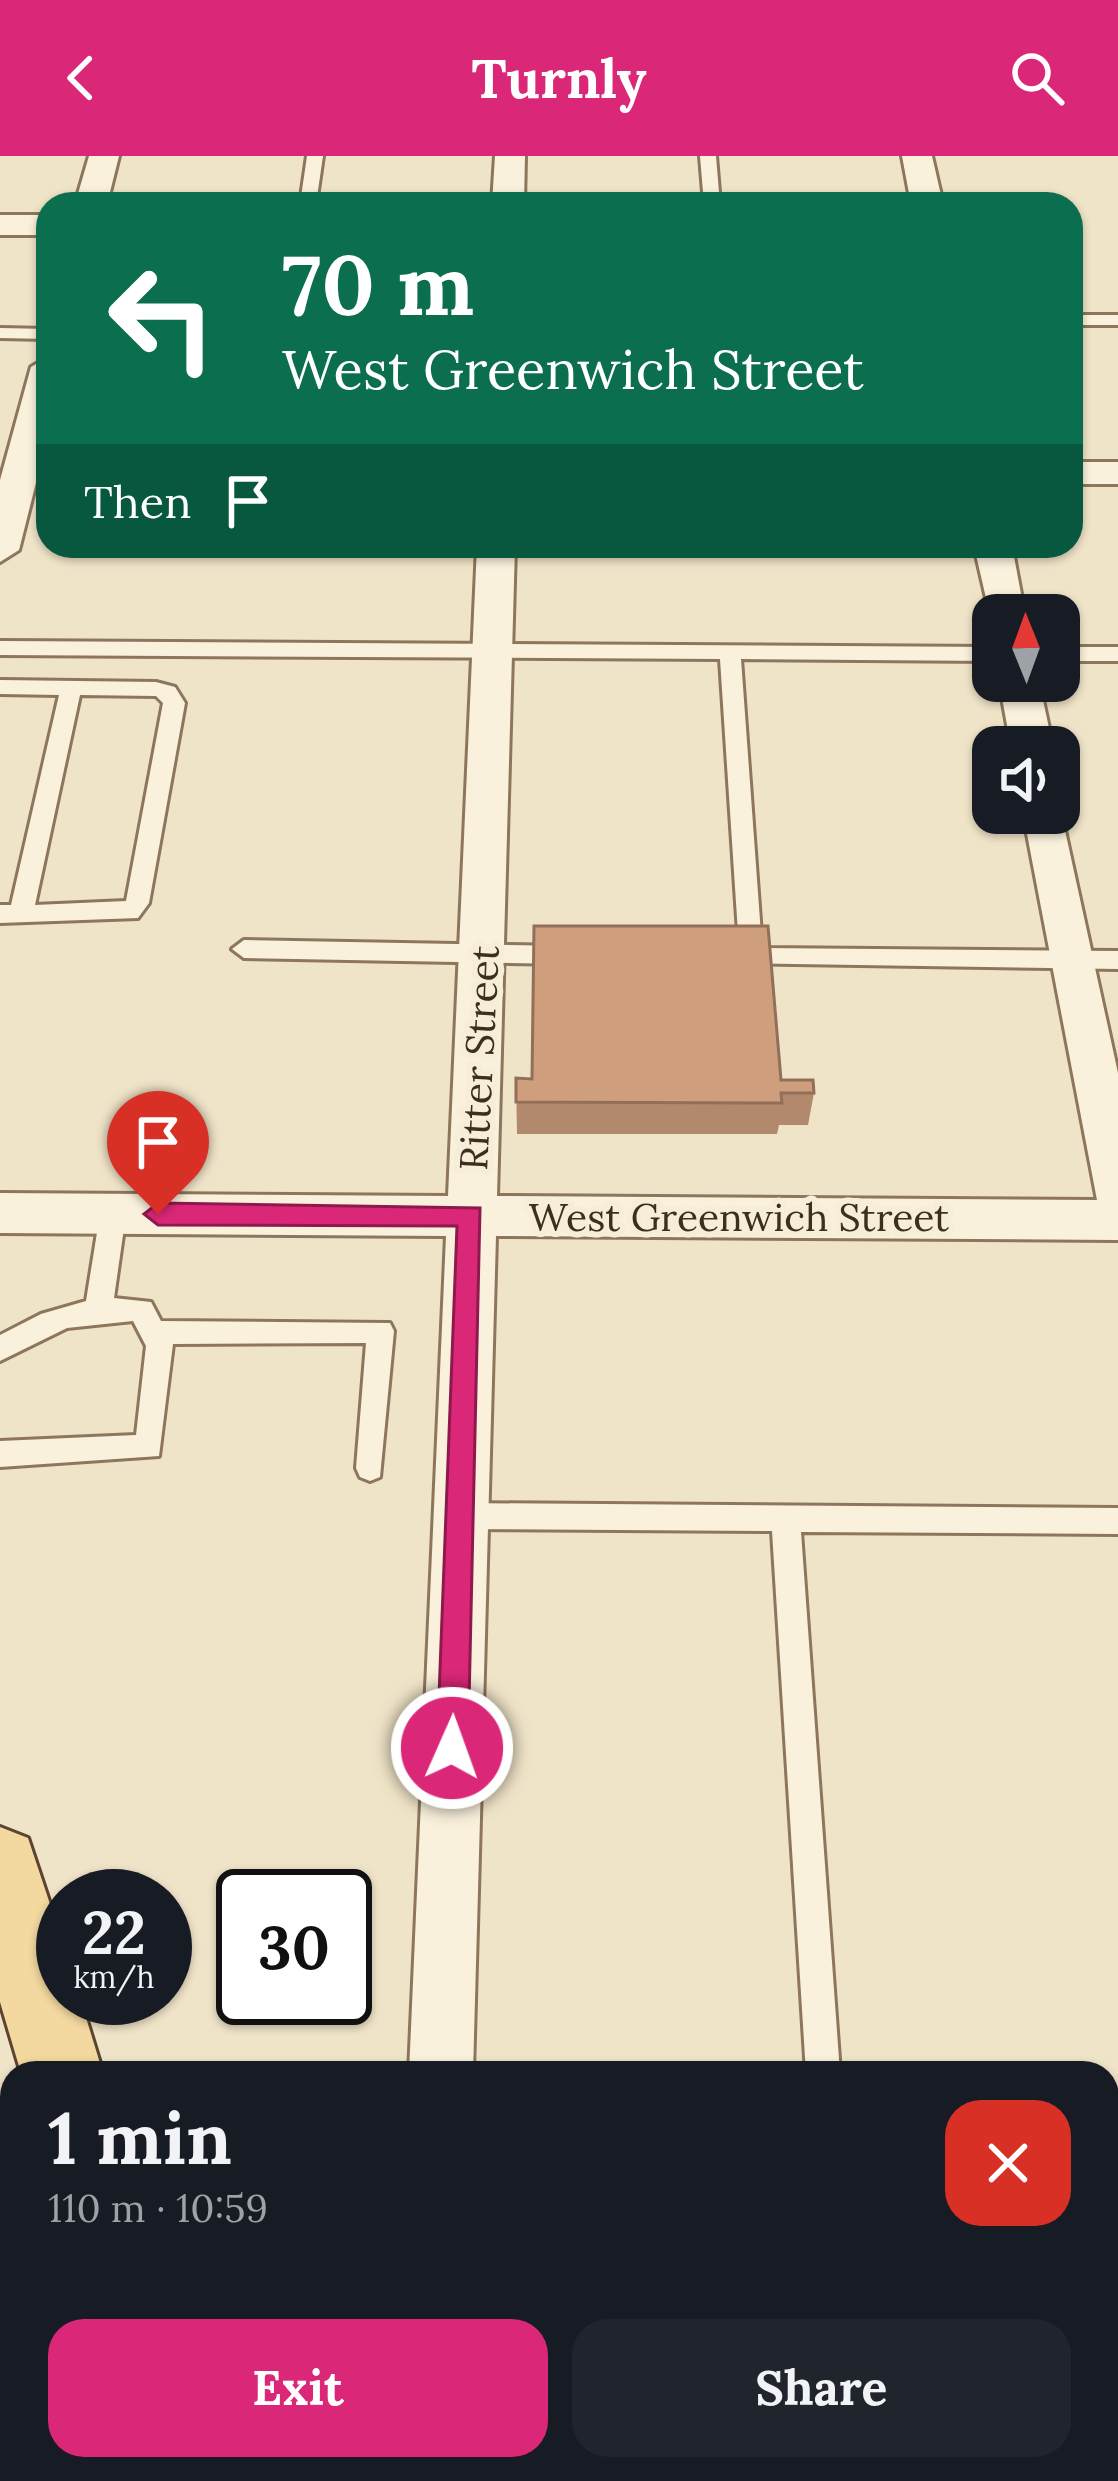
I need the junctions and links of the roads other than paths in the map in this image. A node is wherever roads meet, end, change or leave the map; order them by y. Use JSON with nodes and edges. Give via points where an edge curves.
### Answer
{"nodes":[{"id":1,"x":104,"y":156,"type":"edge"},
{"id":2,"x":315,"y":156,"type":"edge"},
{"id":3,"x":510,"y":156,"type":"edge"},
{"id":4,"x":708,"y":156,"type":"edge"},
{"id":5,"x":917,"y":156,"type":"edge"},
{"id":6,"x":94,"y":192,"type":"edge"},
{"id":7,"x":310,"y":192,"type":"edge"},
{"id":8,"x":508,"y":192,"type":"edge"},
{"id":9,"x":711,"y":192,"type":"edge"},
{"id":10,"x":924,"y":192,"type":"edge"},
{"id":11,"x":0,"y":225,"type":"edge"},
{"id":12,"x":36,"y":225,"type":"edge"},
{"id":13,"x":1083,"y":320,"type":"edge"},
{"id":14,"x":1118,"y":320,"type":"edge"},
{"id":15,"x":0,"y":334,"type":"edge"},
{"id":16,"x":36,"y":334,"type":"edge"},
{"id":17,"x":36,"y":415,"type":"edge"},
{"id":18,"x":23,"y":467,"type":"edge"},
{"id":19,"x":1083,"y":473,"type":"edge"},
{"id":20,"x":1118,"y":473,"type":"edge"},
{"id":21,"x":0,"y":550,"type":"edge"},
{"id":22,"x":496,"y":558,"type":"edge"},
{"id":23,"x":994,"y":558,"type":"edge"},
{"id":24,"x":1002,"y":594,"type":"edge"},
{"id":25,"x":0,"y":647,"type":"edge"},
{"id":26,"x":492,"y":651,"type":"junction"},
{"id":27,"x":730,"y":652,"type":"junction"},
{"id":28,"x":972,"y":654,"type":"edge"},
{"id":29,"x":1080,"y":654,"type":"edge"},
{"id":30,"x":1118,"y":654,"type":"edge"},
{"id":31,"x":0,"y":687,"type":"edge"},
{"id":32,"x":71,"y":688,"type":"junction"},
{"id":33,"x":1052,"y":834,"type":"edge"},
{"id":34,"x":11,"y":914,"type":"edge"},
{"id":35,"x":244,"y":949,"type":"dead end"},
{"id":36,"x":484,"y":955,"type":"junction"},
{"id":37,"x":595,"y":956,"type":"edge"},
{"id":38,"x":706,"y":956,"type":"edge"},
{"id":39,"x":751,"y":957,"type":"junction"},
{"id":40,"x":1095,"y":960,"type":"edge"},
{"id":41,"x":1118,"y":1193,"type":"edge"},
{"id":42,"x":0,"y":1214,"type":"edge"},
{"id":43,"x":113,"y":1214,"type":"junction"},
{"id":44,"x":470,"y":1216,"type":"junction"},
{"id":45,"x":1118,"y":1220,"type":"edge"},
{"id":46,"x":99,"y":1306,"type":"junction"},
{"id":47,"x":153,"y":1333,"type":"junction"},
{"id":48,"x":0,"y":1348,"type":"edge"},
{"id":49,"x":0,"y":1454,"type":"edge"},
{"id":50,"x":370,"y":1468,"type":"dead end"},
{"id":51,"x":460,"y":1516,"type":"junction"},
{"id":52,"x":786,"y":1518,"type":"junction"},
{"id":53,"x":1118,"y":1521,"type":"edge"},
{"id":54,"x":0,"y":1866,"type":"edge"},
{"id":55,"x":58,"y":2061,"type":"edge"},
{"id":56,"x":441,"y":2061,"type":"edge"},
{"id":57,"x":822,"y":2061,"type":"edge"}],
"edges":[{"from":1,"to":6,"type":"street"},
{"from":2,"to":7,"type":"lane"},
{"from":3,"to":8,"type":"street"},
{"from":4,"to":9,"type":"lane"},
{"from":5,"to":10,"type":"street"},
{"from":11,"to":12,"type":"street"},
{"from":13,"to":14,"type":"lane"},
{"from":15,"to":16,"type":"lane"},
{"from":17,"to":18,"type":"street"},
{"from":18,"to":21,"type":"street"},
{"from":19,"to":20,"type":"street"},
{"from":22,"to":26,"type":"street","name":"Ritter Street"},
{"from":23,"to":24,"type":"street"},
{"from":25,"to":26,"type":"lane"},
{"from":26,"to":27,"type":"lane"},
{"from":26,"to":36,"type":"street","name":"Ritter Street"},
{"from":27,"to":28,"type":"lane"},
{"from":27,"to":39,"type":"lane"},
{"from":29,"to":30,"type":"lane"},
{"from":31,"to":32,"type":"lane"},
{"from":32,"to":34,"type":"lane"},
{"from":32,"to":34,"type":"lane","via":[[156,689],[174,703],[137,903],[123,914]]},
{"from":33,"to":40,"type":"street"},
{"from":35,"to":36,"type":"lane"},
{"from":36,"to":37,"type":"lane"},
{"from":36,"to":44,"type":"street","name":"Ritter Street"},
{"from":38,"to":39,"type":"lane"},
{"from":39,"to":40,"type":"lane"},
{"from":40,"to":41,"type":"street"},
{"from":42,"to":43,"type":"street","name":"West Greenwich Street"},
{"from":43,"to":44,"type":"street","name":"West Greenwich Street"},
{"from":43,"to":46,"type":"lane"},
{"from":44,"to":45,"type":"street","name":"West Greenwich Street"},
{"from":44,"to":51,"type":"street","name":"Ritter Street"},
{"from":46,"to":47,"type":"lane","via":[[141,1310]]},
{"from":46,"to":48,"type":"lane","via":[[34,1326]]},
{"from":47,"to":49,"type":"lane","via":[[160,1346],[149,1447]]},
{"from":47,"to":50,"type":"lane","via":[[380,1331]]},
{"from":51,"to":52,"type":"lane"},
{"from":51,"to":56,"type":"street","name":"Ritter Street"},
{"from":52,"to":53,"type":"lane"},
{"from":52,"to":57,"type":"lane"},
{"from":54,"to":55,"type":"main road"}]}
